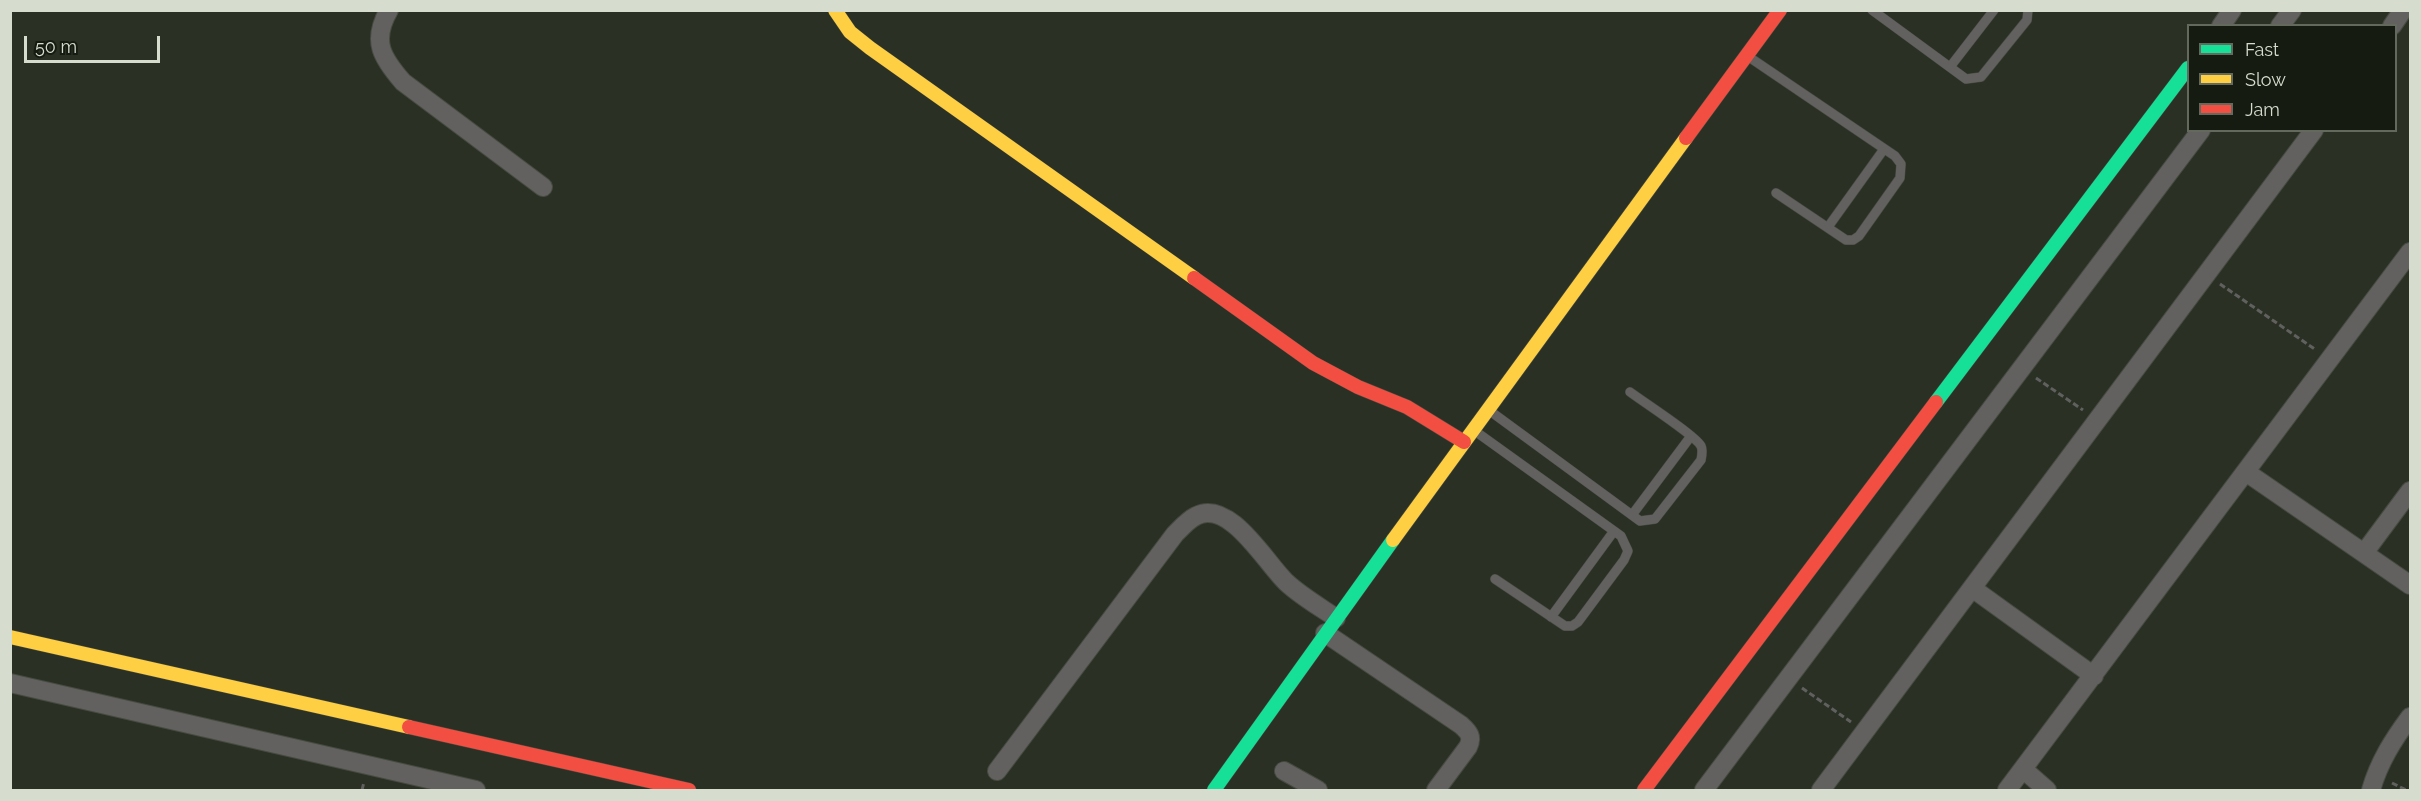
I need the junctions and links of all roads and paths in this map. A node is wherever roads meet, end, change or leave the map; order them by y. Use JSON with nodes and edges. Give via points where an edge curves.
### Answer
{"nodes":[{"id":1,"x":389,"y":10,"type":"edge"},
{"id":2,"x":835,"y":10,"type":"edge"},
{"id":3,"x":1780,"y":10,"type":"edge"},
{"id":4,"x":1872,"y":10,"type":"edge"},
{"id":5,"x":1994,"y":10,"type":"edge"},
{"id":6,"x":2028,"y":10,"type":"edge"},
{"id":7,"x":2232,"y":10,"type":"edge"},
{"id":8,"x":2292,"y":10,"type":"edge"},
{"id":9,"x":2403,"y":10,"type":"edge"},
{"id":10,"x":2222,"y":24,"type":"edge"},
{"id":11,"x":2282,"y":24,"type":"edge"},
{"id":12,"x":2393,"y":24,"type":"edge"},
{"id":13,"x":1747,"y":56,"type":"junction"},
{"id":14,"x":1950,"y":67,"type":"junction"},
{"id":15,"x":2187,"y":69,"type":"edge"},
{"id":16,"x":2200,"y":132,"type":"edge"},
{"id":17,"x":2312,"y":132,"type":"edge"},
{"id":18,"x":1884,"y":149,"type":"junction"},
{"id":19,"x":543,"y":187,"type":"dead end"},
{"id":20,"x":1776,"y":193,"type":"dead end"},
{"id":21,"x":1827,"y":227,"type":"junction"},
{"id":22,"x":2410,"y":252,"type":"edge"},
{"id":23,"x":2206,"y":274,"type":"junction"},
{"id":24,"x":2330,"y":360,"type":"junction"},
{"id":25,"x":2022,"y":369,"type":"junction"},
{"id":26,"x":1630,"y":392,"type":"dead end"},
{"id":27,"x":1488,"y":410,"type":"junction"},
{"id":28,"x":2098,"y":420,"type":"junction"},
{"id":29,"x":1473,"y":430,"type":"junction"},
{"id":30,"x":1691,"y":436,"type":"junction"},
{"id":31,"x":1464,"y":442,"type":"junction"},
{"id":32,"x":2246,"y":472,"type":"junction"},
{"id":33,"x":2410,"y":491,"type":"edge"},
{"id":34,"x":1632,"y":515,"type":"junction"},
{"id":35,"x":1614,"y":531,"type":"junction"},
{"id":36,"x":2364,"y":553,"type":"junction"},
{"id":37,"x":1495,"y":579,"type":"dead end"},
{"id":38,"x":2410,"y":585,"type":"edge"},
{"id":39,"x":1972,"y":588,"type":"junction"},
{"id":40,"x":1551,"y":617,"type":"junction"},
{"id":41,"x":1330,"y":626,"type":"junction"},
{"id":42,"x":10,"y":637,"type":"edge"},
{"id":43,"x":2094,"y":676,"type":"junction"},
{"id":44,"x":1789,"y":678,"type":"junction"},
{"id":45,"x":10,"y":683,"type":"edge"},
{"id":46,"x":2410,"y":717,"type":"edge"},
{"id":47,"x":1865,"y":731,"type":"junction"},
{"id":48,"x":2023,"y":769,"type":"junction"},
{"id":49,"x":997,"y":771,"type":"dead end"},
{"id":50,"x":1284,"y":771,"type":"dead end"},
{"id":51,"x":476,"y":790,"type":"edge"},
{"id":52,"x":689,"y":790,"type":"edge"},
{"id":53,"x":1214,"y":790,"type":"edge"},
{"id":54,"x":1318,"y":790,"type":"edge"},
{"id":55,"x":1437,"y":790,"type":"edge"},
{"id":56,"x":1644,"y":790,"type":"edge"},
{"id":57,"x":1704,"y":790,"type":"edge"},
{"id":58,"x":1821,"y":790,"type":"edge"},
{"id":59,"x":2007,"y":790,"type":"edge"},
{"id":60,"x":2047,"y":790,"type":"edge"},
{"id":61,"x":2371,"y":790,"type":"edge"}],
"edges":[{"from":1,"to":19,"type":"street","via":[[380,29],[380,48],[388,65],[403,82]]},
{"from":2,"to":31,"type":"street","via":[[850,32],[870,48],[1313,363],[1407,407]]},
{"from":3,"to":13,"type":"street"},
{"from":4,"to":14,"type":"lane"},
{"from":5,"to":14,"type":"lane"},
{"from":6,"to":14,"type":"lane","via":[[2026,20],[1981,76],[1966,79]]},
{"from":7,"to":10,"type":"street"},
{"from":8,"to":11,"type":"street"},
{"from":9,"to":12,"type":"street"},
{"from":13,"to":18,"type":"lane"},
{"from":13,"to":27,"type":"street"},
{"from":15,"to":56,"type":"street"},
{"from":16,"to":25,"type":"street"},
{"from":17,"to":23,"type":"street"},
{"from":18,"to":21,"type":"lane"},
{"from":18,"to":21,"type":"lane","via":[[1899,160],[1900,178],[1859,236],[1850,241]]},
{"from":20,"to":21,"type":"lane"},
{"from":22,"to":24,"type":"street"},
{"from":23,"to":24,"type":"path"},
{"from":23,"to":28,"type":"street"},
{"from":24,"to":32,"type":"street"},
{"from":25,"to":28,"type":"path"},
{"from":25,"to":44,"type":"street"},
{"from":26,"to":30,"type":"lane"},
{"from":27,"to":29,"type":"street"},
{"from":27,"to":34,"type":"lane"},
{"from":28,"to":39,"type":"street"},
{"from":29,"to":31,"type":"street"},
{"from":29,"to":35,"type":"lane"},
{"from":30,"to":34,"type":"lane"},
{"from":30,"to":34,"type":"lane","via":[[1701,446],[1701,460],[1654,519],[1645,522]]},
{"from":31,"to":41,"type":"street"},
{"from":32,"to":36,"type":"street"},
{"from":32,"to":43,"type":"street"},
{"from":33,"to":36,"type":"street"},
{"from":35,"to":40,"type":"lane"},
{"from":35,"to":40,"type":"lane","via":[[1626,544],[1624,560],[1575,625],[1564,626]]},
{"from":36,"to":38,"type":"street"},
{"from":37,"to":40,"type":"lane"},
{"from":39,"to":43,"type":"street"},
{"from":39,"to":47,"type":"street"},
{"from":41,"to":49,"type":"street","via":[[1259,548],[1227,520],[1217,514],[1197,515],[1175,534]]},
{"from":41,"to":53,"type":"street"},
{"from":41,"to":55,"type":"street","via":[[1470,734],[1468,747]]},
{"from":42,"to":52,"type":"street"},
{"from":43,"to":48,"type":"street"},
{"from":44,"to":47,"type":"path"},
{"from":44,"to":57,"type":"street"},
{"from":45,"to":51,"type":"street"},
{"from":46,"to":61,"type":"street","via":[[2386,751]]},
{"from":47,"to":58,"type":"street"},
{"from":48,"to":59,"type":"street"},
{"from":48,"to":60,"type":"street"},
{"from":50,"to":54,"type":"street"}]}
